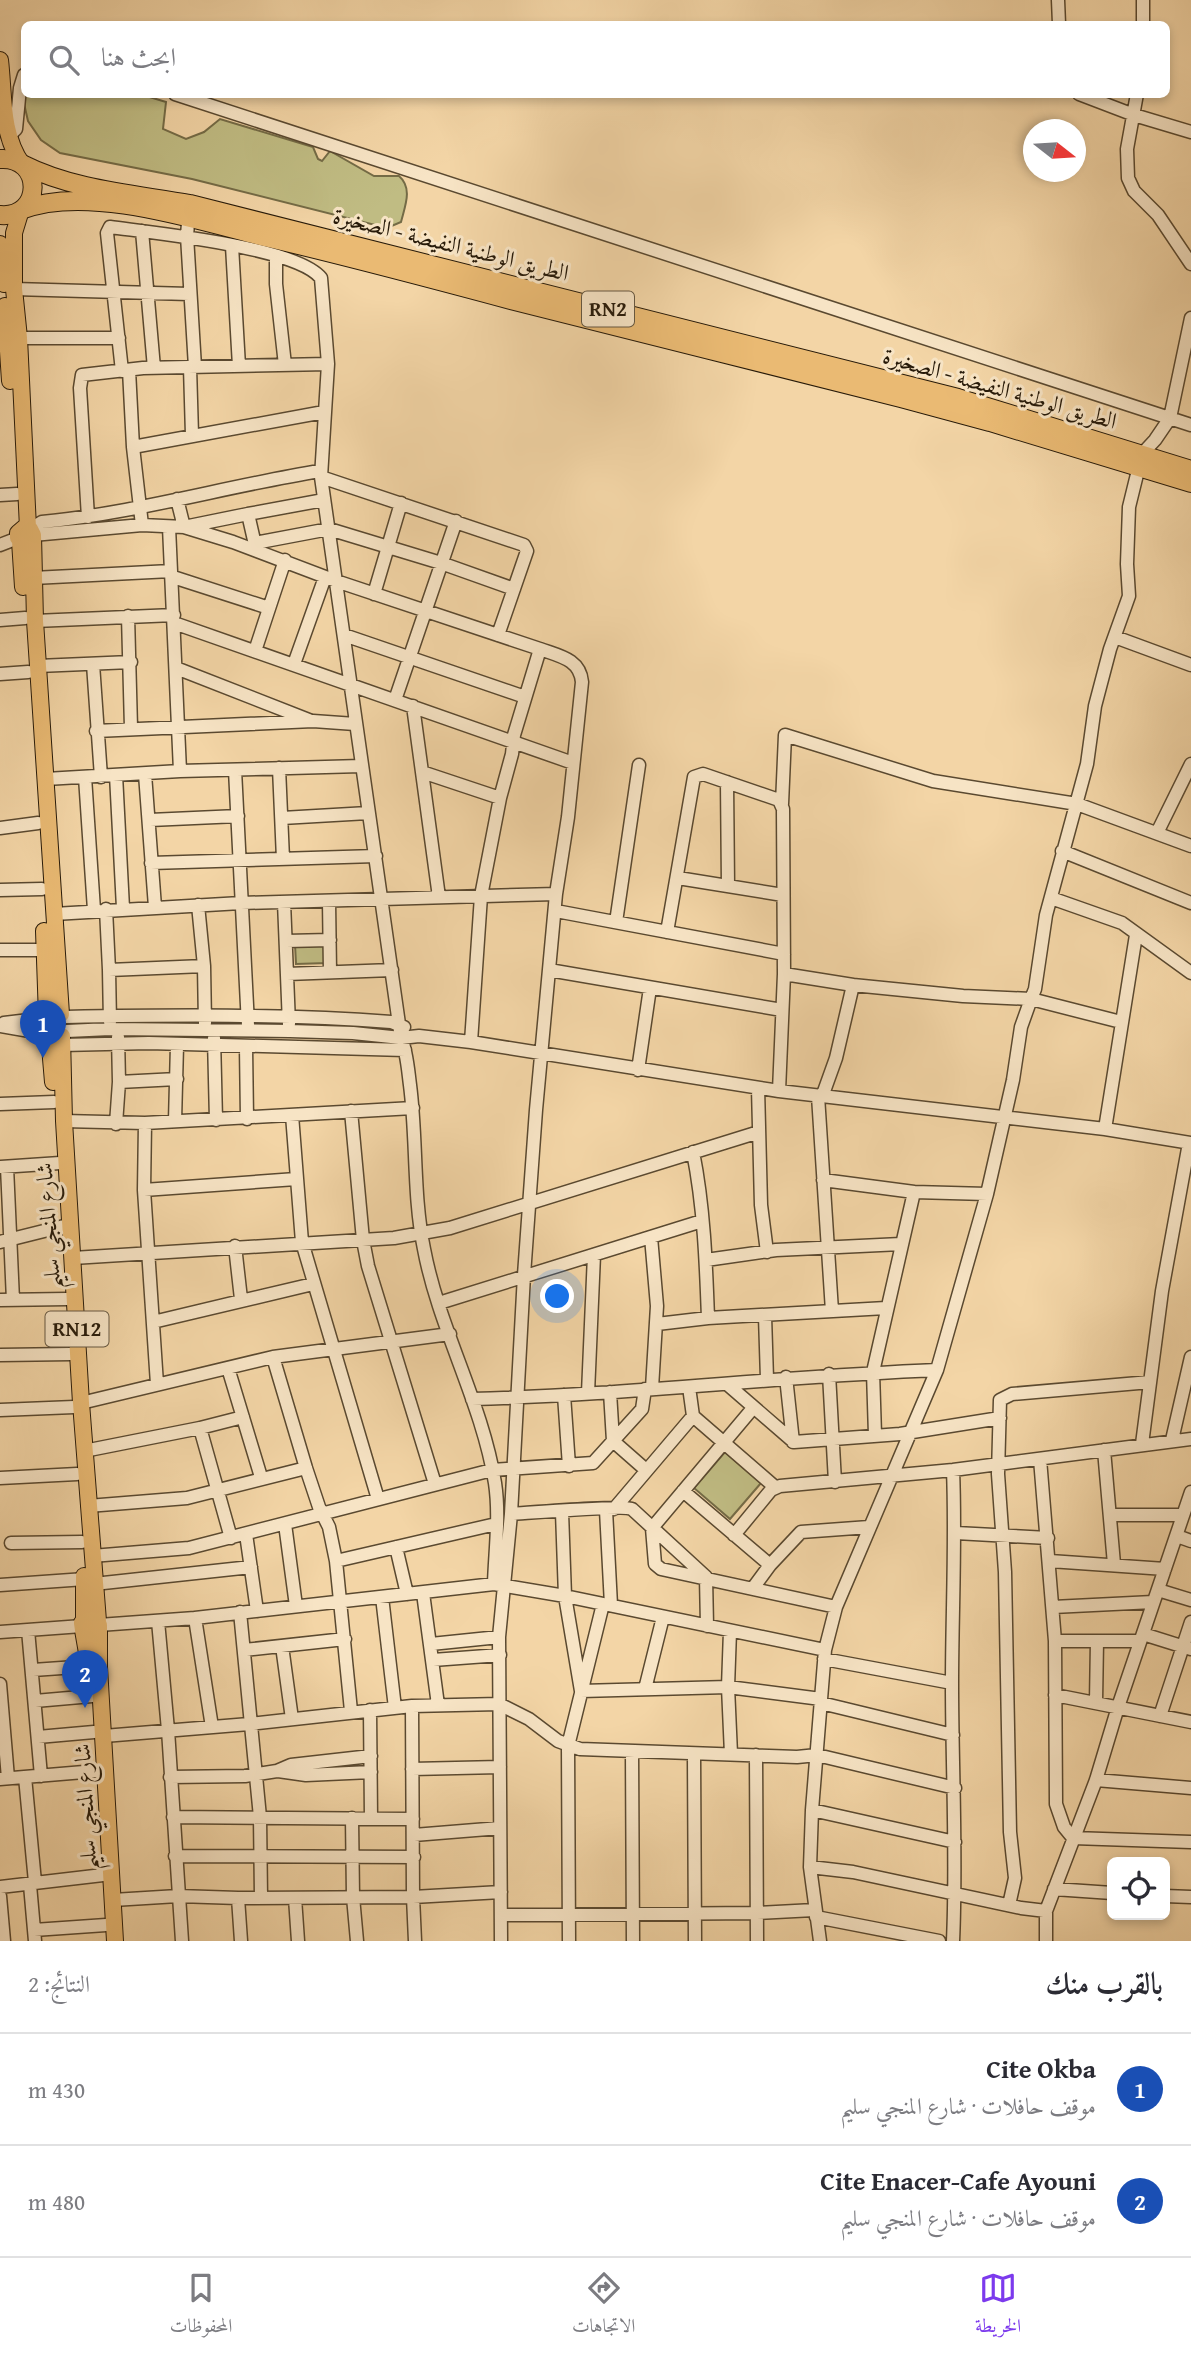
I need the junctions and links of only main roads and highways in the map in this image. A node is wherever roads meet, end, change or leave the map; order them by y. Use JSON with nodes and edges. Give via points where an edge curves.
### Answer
{"nodes":[{"id":1,"x":0,"y":60,"type":"edge"},
{"id":2,"x":0,"y":159,"type":"edge"},
{"id":3,"x":22,"y":164,"type":"junction"},
{"id":4,"x":21,"y":210,"type":"junction"},
{"id":5,"x":0,"y":215,"type":"edge"},
{"id":6,"x":188,"y":219,"type":"junction"},
{"id":7,"x":0,"y":244,"type":"edge"},
{"id":8,"x":9,"y":340,"type":"edge"},
{"id":9,"x":1140,"y":460,"type":"junction"},
{"id":10,"x":1191,"y":470,"type":"edge"},
{"id":11,"x":1191,"y":483,"type":"edge"},
{"id":12,"x":26,"y":534,"type":"junction"},
{"id":13,"x":30,"y":620,"type":"junction"},
{"id":14,"x":33,"y":669,"type":"junction"},
{"id":15,"x":56,"y":1027,"type":"junction"},
{"id":16,"x":77,"y":1405,"type":"junction"},
{"id":17,"x":90,"y":1582,"type":"junction"},
{"id":18,"x":91,"y":1625,"type":"junction"},
{"id":19,"x":99,"y":1734,"type":"junction"},
{"id":20,"x":107,"y":1933,"type":"edge"},
{"id":21,"x":115,"y":1941,"type":"edge"}],
"edges":[{"from":1,"to":3,"type":"main road","via":[[8,137]]},
{"from":2,"to":3,"type":"highway","name":"الطريق الوطنية النفيضة - الصخيرة"},
{"from":3,"to":4,"type":"highway","via":[[33,187]]},
{"from":3,"to":6,"type":"highway","name":"الطريق الوطنية النفيضة - الصخيرة","number":"RN2","via":[[45,176]]},
{"from":4,"to":5,"type":"highway","name":"الطريق الوطنية النفيضة - الصخيرة"},
{"from":4,"to":6,"type":"highway","name":"الطريق الوطنية النفيضة - الصخيرة","number":"RN2","via":[[73,201],[137,207]]},
{"from":4,"to":8,"type":"main road","name":"شارع المنجي سليم","number":"RN12","via":[[14,233]]},
{"from":6,"to":9,"type":"highway","name":"الطريق الوطنية النفيضة - الصخيرة","number":"RN2","via":[[958,398]]},
{"from":7,"to":8,"type":"main road","name":"شارع المنجي سليم","number":"RN12"},
{"from":8,"to":12,"type":"main road","name":"شارع المنجي سليم","number":"RN12"},
{"from":8,"to":12,"type":"main road","name":"شارع المنجي سليم","number":"RN12","via":[[17,494]]},
{"from":9,"to":10,"type":"highway","name":"الطريق الوطنية النفيضة - الصخيرة","number":"RN2"},
{"from":9,"to":11,"type":"highway","name":"الطريق الوطنية النفيضة - الصخيرة","number":"RN2"},
{"from":12,"to":13,"type":"main road","name":"شارع المنجي سليم","number":"RN12"},
{"from":12,"to":13,"type":"main road","name":"شارع المنجي سليم","number":"RN12","via":[[33,578]]},
{"from":13,"to":14,"type":"main road","name":"شارع المنجي سليم","number":"RN12"},
{"from":14,"to":15,"type":"main road","name":"شارع المنجي سليم","number":"RN12","via":[[46,779]]},
{"from":14,"to":15,"type":"main road","name":"شارع المنجي سليم","number":"RN12","via":[[45,950]]},
{"from":15,"to":16,"type":"main road","name":"شارع المنجي سليم","number":"RN12","via":[[73,1258]]},
{"from":15,"to":16,"type":"main road","name":"شارع المنجي سليم","number":"RN12","via":[[54,1102]]},
{"from":16,"to":17,"type":"main road","name":"شارع المنجي سليم","number":"RN12","via":[[77,1474]]},
{"from":16,"to":17,"type":"main road","name":"شارع المنجي سليم","number":"RN12","via":[[85,1451]]},
{"from":17,"to":18,"type":"main road","name":"شارع المنجي سليم","number":"RN12"},
{"from":18,"to":19,"type":"main road","name":"شارع المنجي سليم","number":"RN12","via":[[92,1696]]},
{"from":18,"to":19,"type":"main road","name":"شارع المنجي سليم","number":"RN12","via":[[99,1667]]},
{"from":19,"to":20,"type":"main road","name":"شارع المنجي سليم","number":"RN12","via":[[96,1771]]},
{"from":19,"to":21,"type":"main road","name":"شارع المنجي سليم","number":"RN12"}]}
